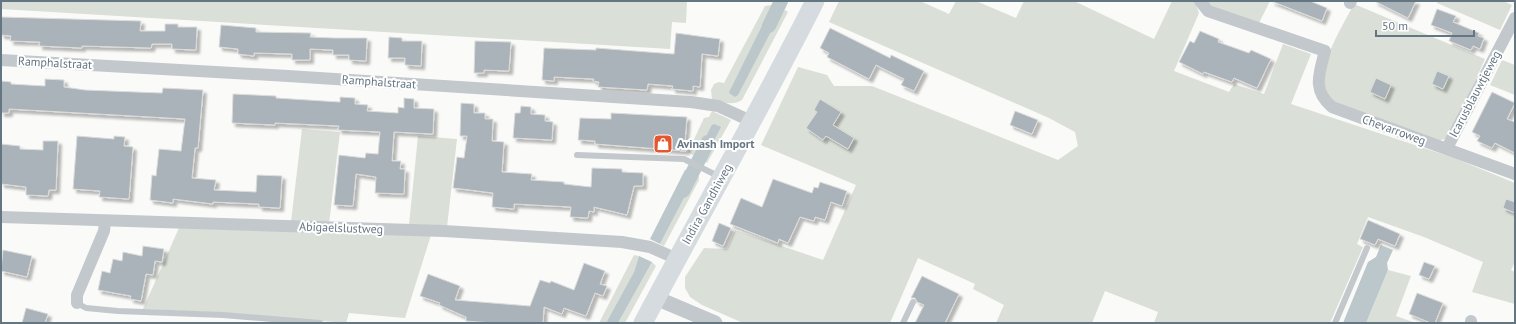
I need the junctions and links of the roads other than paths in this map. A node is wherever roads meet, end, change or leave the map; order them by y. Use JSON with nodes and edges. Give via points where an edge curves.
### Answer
{"nodes":[{"id":1,"x":815,"y":1,"type":"edge"},
{"id":2,"x":1200,"y":1,"type":"edge"},
{"id":3,"x":1515,"y":18,"type":"edge"},
{"id":4,"x":1,"y":60,"type":"edge"},
{"id":5,"x":753,"y":122,"type":"junction"},
{"id":6,"x":1447,"y":148,"type":"junction"},
{"id":7,"x":578,"y":155,"type":"dead end"},
{"id":8,"x":1515,"y":174,"type":"edge"},
{"id":9,"x":721,"y":178,"type":"junction"},
{"id":10,"x":1,"y":216,"type":"edge"},
{"id":11,"x":105,"y":221,"type":"junction"},
{"id":12,"x":1367,"y":248,"type":"dead end"},
{"id":13,"x":677,"y":259,"type":"junction"},
{"id":14,"x":656,"y":298,"type":"junction"},
{"id":15,"x":913,"y":302,"type":"dead end"},
{"id":16,"x":77,"y":303,"type":"joint"},
{"id":17,"x":320,"y":323,"type":"edge"},
{"id":18,"x":643,"y":323,"type":"edge"},
{"id":19,"x":715,"y":323,"type":"edge"},
{"id":20,"x":903,"y":323,"type":"edge"},
{"id":21,"x":1334,"y":323,"type":"edge"}],
"edges":[{"from":1,"to":5,"type":"main road","name":"Indira Gandhiweg"},
{"from":2,"to":6,"type":"street","name":"Chevarroweg","via":[[1208,12],[1325,51],[1317,80],[1322,99],[1332,107]]},
{"from":3,"to":6,"type":"street","name":"Icarusblauwtjeweg"},
{"from":4,"to":5,"type":"street","name":"Ramphalstraat","via":[[690,102],[718,106]]},
{"from":5,"to":9,"type":"main road","name":"Indira Gandhiweg"},
{"from":6,"to":8,"type":"street","name":"Chevarroweg"},
{"from":7,"to":9,"type":"lane","via":[[684,159]]},
{"from":9,"to":13,"type":"main road","name":"Indira Gandhiweg"},
{"from":10,"to":11,"type":"street","name":"Abigaelslustweg"},
{"from":11,"to":13,"type":"street","name":"Abigaelslustweg","via":[[444,231],[622,242],[650,246]]},
{"from":11,"to":16,"type":"street","via":[[104,231],[77,295]]},
{"from":12,"to":21,"type":"lane"},
{"from":13,"to":14,"type":"main road","name":"Indira Gandhiweg"},
{"from":14,"to":18,"type":"main road","name":"Indira Gandhiweg"},
{"from":14,"to":19,"type":"street"},
{"from":15,"to":20,"type":"lane"},
{"from":16,"to":17,"type":"lane","via":[[86,308],[118,311],[223,315]]}]}
